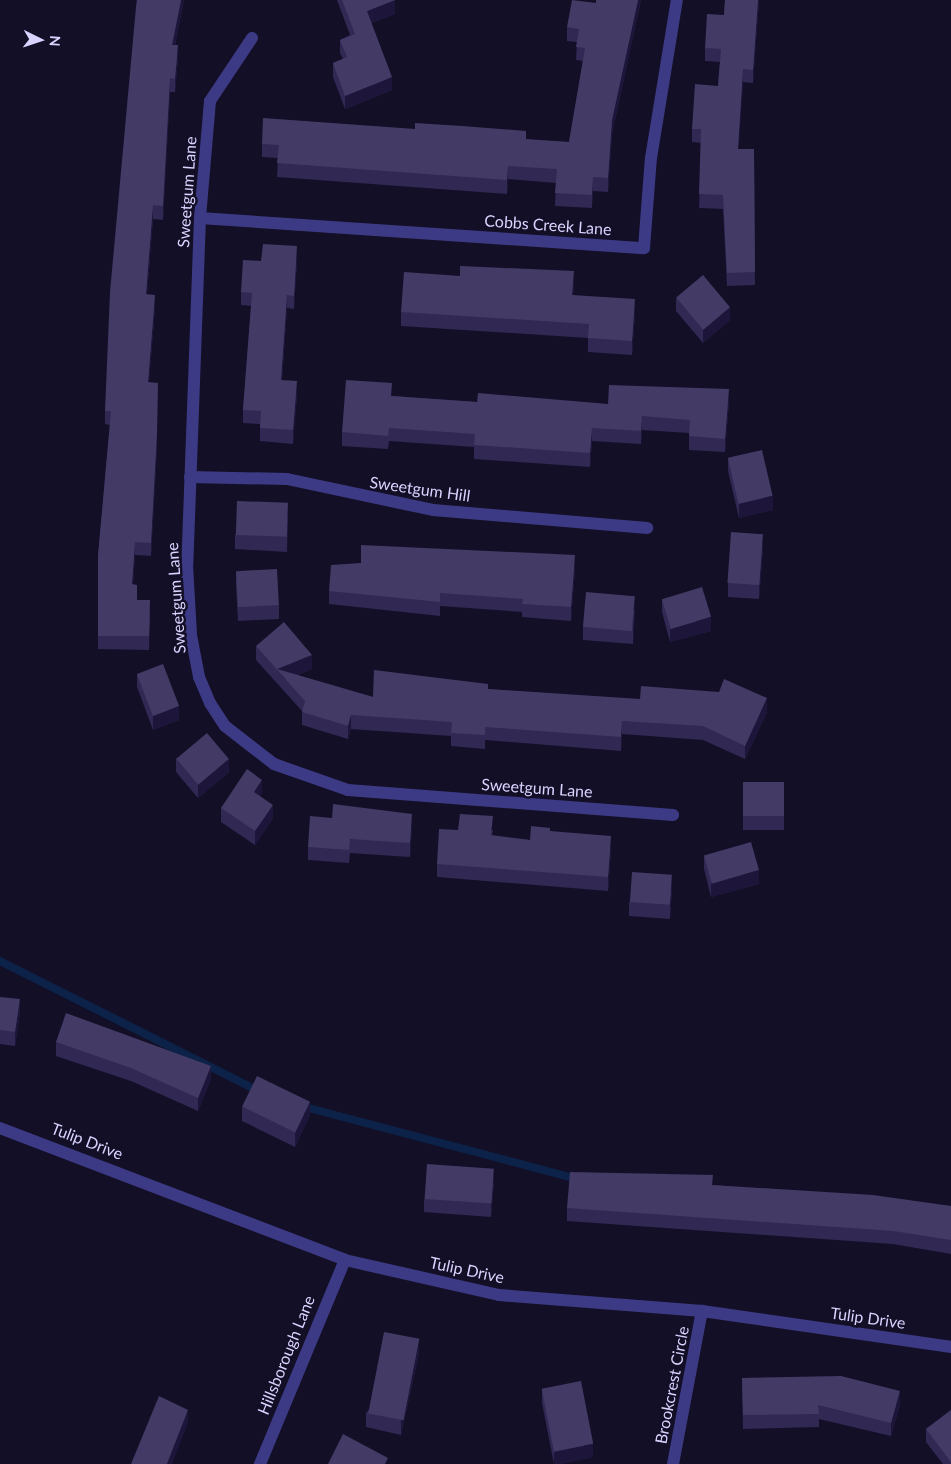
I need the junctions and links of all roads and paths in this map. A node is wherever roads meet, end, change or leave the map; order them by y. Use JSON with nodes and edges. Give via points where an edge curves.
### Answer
{"nodes":[{"id":1,"x":677,"y":0,"type":"edge"},
{"id":2,"x":252,"y":38,"type":"dead end"},
{"id":3,"x":200,"y":218,"type":"junction"},
{"id":4,"x":190,"y":477,"type":"junction"},
{"id":5,"x":647,"y":528,"type":"dead end"},
{"id":6,"x":673,"y":815,"type":"dead end"},
{"id":7,"x":0,"y":1128,"type":"edge"},
{"id":8,"x":345,"y":1260,"type":"junction"},
{"id":9,"x":702,"y":1312,"type":"junction"},
{"id":10,"x":951,"y":1347,"type":"edge"},
{"id":11,"x":260,"y":1464,"type":"edge"},
{"id":12,"x":673,"y":1464,"type":"edge"}],
"edges":[{"from":1,"to":3,"type":"street","name":"Cobbs Creek Lane","via":[[651,158],[644,248]]},
{"from":2,"to":3,"type":"street","name":"Sweetgum Lane","via":[[210,101]]},
{"from":3,"to":4,"type":"street","name":"Sweetgum Lane"},
{"from":4,"to":5,"type":"street","name":"Sweetgum Hill","via":[[287,479],[433,510]]},
{"from":4,"to":6,"type":"street","name":"Sweetgum Lane","via":[[187,565],[199,677],[225,726],[274,764],[348,790]]},
{"from":7,"to":8,"type":"street","name":"Tulip Drive"},
{"from":8,"to":9,"type":"street","name":"Tulip Drive","via":[[499,1295]]},
{"from":8,"to":11,"type":"street","name":"Hillsborough Lane"},
{"from":9,"to":10,"type":"street","name":"Tulip Drive"},
{"from":9,"to":12,"type":"street","name":"Brookcrest Circle"}]}
